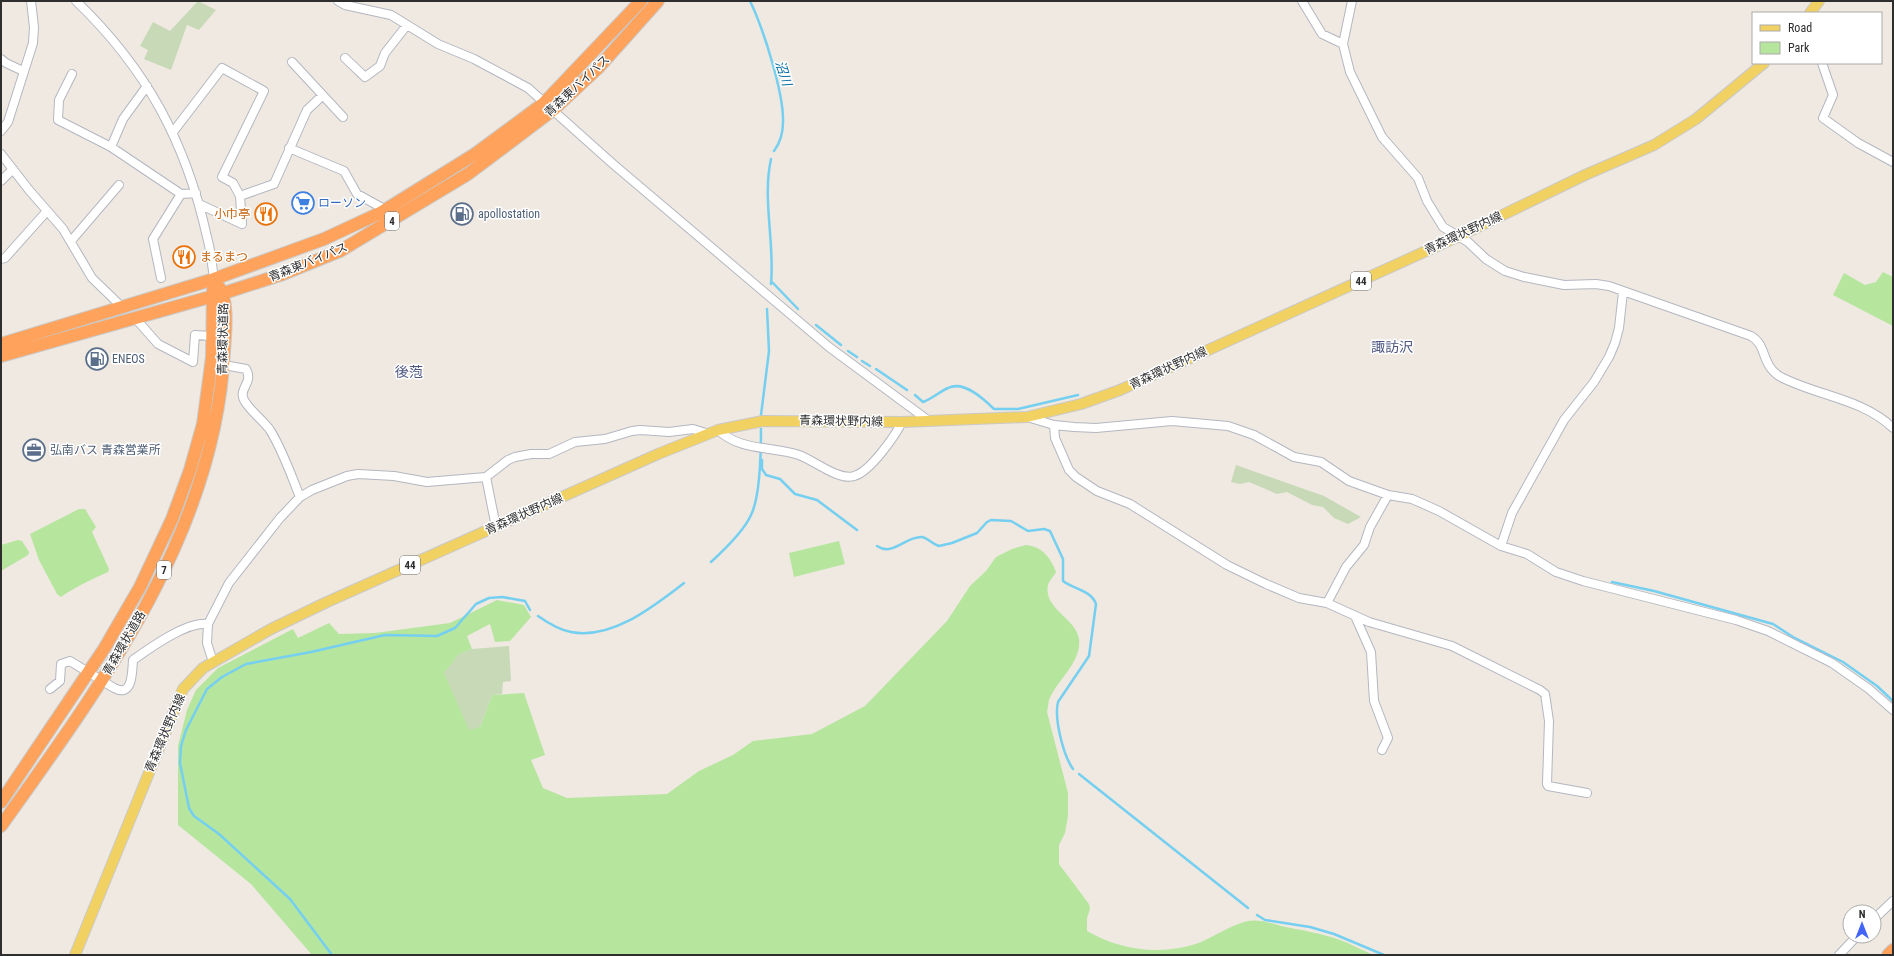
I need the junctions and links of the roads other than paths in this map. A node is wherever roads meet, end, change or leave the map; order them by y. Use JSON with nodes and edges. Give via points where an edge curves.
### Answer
{"nodes":[{"id":1,"x":30,"y":1,"type":"edge"},
{"id":2,"x":76,"y":1,"type":"edge"},
{"id":3,"x":338,"y":1,"type":"edge"},
{"id":4,"x":641,"y":1,"type":"edge"},
{"id":5,"x":658,"y":1,"type":"edge"},
{"id":6,"x":1302,"y":1,"type":"edge"},
{"id":7,"x":1352,"y":1,"type":"edge"},
{"id":8,"x":1820,"y":1,"type":"edge"},
{"id":9,"x":1811,"y":12,"type":"edge"},
{"id":10,"x":407,"y":25,"type":"junction"},
{"id":11,"x":1344,"y":44,"type":"junction"},
{"id":12,"x":1,"y":58,"type":"edge"},
{"id":13,"x":345,"y":58,"type":"dead end"},
{"id":14,"x":292,"y":62,"type":"dead end"},
{"id":15,"x":1763,"y":64,"type":"edge"},
{"id":16,"x":1822,"y":64,"type":"edge"},
{"id":17,"x":23,"y":71,"type":"junction"},
{"id":18,"x":72,"y":74,"type":"dead end"},
{"id":19,"x":147,"y":86,"type":"junction"},
{"id":20,"x":322,"y":96,"type":"junction"},
{"id":21,"x":549,"y":107,"type":"junction"},
{"id":22,"x":343,"y":117,"type":"dead end"},
{"id":23,"x":1,"y":131,"type":"edge"},
{"id":24,"x":173,"y":132,"type":"junction"},
{"id":25,"x":111,"y":147,"type":"junction"},
{"id":26,"x":289,"y":148,"type":"junction"},
{"id":27,"x":1,"y":154,"type":"edge"},
{"id":28,"x":1893,"y":162,"type":"edge"},
{"id":29,"x":13,"y":169,"type":"junction"},
{"id":30,"x":1,"y":182,"type":"edge"},
{"id":31,"x":118,"y":186,"type":"dead end"},
{"id":32,"x":196,"y":193,"type":"junction"},
{"id":33,"x":181,"y":194,"type":"junction"},
{"id":34,"x":240,"y":196,"type":"junction"},
{"id":35,"x":199,"y":204,"type":"junction"},
{"id":36,"x":386,"y":210,"type":"junction"},
{"id":37,"x":47,"y":211,"type":"junction"},
{"id":38,"x":1457,"y":237,"type":"junction"},
{"id":39,"x":71,"y":242,"type":"junction"},
{"id":40,"x":1,"y":260,"type":"edge"},
{"id":41,"x":161,"y":278,"type":"dead end"},
{"id":42,"x":214,"y":279,"type":"junction"},
{"id":43,"x":1623,"y":292,"type":"junction"},
{"id":44,"x":224,"y":293,"type":"junction"},
{"id":45,"x":212,"y":296,"type":"junction"},
{"id":46,"x":123,"y":308,"type":"junction"},
{"id":47,"x":135,"y":318,"type":"junction"},
{"id":48,"x":212,"y":336,"type":"junction"},
{"id":49,"x":1,"y":344,"type":"edge"},
{"id":50,"x":1,"y":356,"type":"edge"},
{"id":51,"x":224,"y":365,"type":"junction"},
{"id":52,"x":1027,"y":417,"type":"junction"},
{"id":53,"x":929,"y":421,"type":"junction"},
{"id":54,"x":902,"y":422,"type":"junction"},
{"id":55,"x":1054,"y":425,"type":"junction"},
{"id":56,"x":1893,"y":428,"type":"edge"},
{"id":57,"x":713,"y":432,"type":"junction"},
{"id":58,"x":486,"y":477,"type":"junction"},
{"id":59,"x":1388,"y":495,"type":"junction"},
{"id":60,"x":300,"y":497,"type":"junction"},
{"id":61,"x":496,"y":527,"type":"junction"},
{"id":62,"x":1501,"y":546,"type":"junction"},
{"id":63,"x":1327,"y":603,"type":"junction"},
{"id":64,"x":1355,"y":616,"type":"junction"},
{"id":65,"x":208,"y":624,"type":"junction"},
{"id":66,"x":213,"y":662,"type":"junction"},
{"id":67,"x":90,"y":673,"type":"junction"},
{"id":68,"x":102,"y":681,"type":"junction"},
{"id":69,"x":50,"y":689,"type":"dead end"},
{"id":70,"x":1893,"y":710,"type":"edge"},
{"id":71,"x":1382,"y":750,"type":"dead end"},
{"id":72,"x":1587,"y":793,"type":"dead end"},
{"id":73,"x":1,"y":802,"type":"edge"},
{"id":74,"x":1,"y":826,"type":"edge"},
{"id":75,"x":1893,"y":901,"type":"edge"},
{"id":76,"x":1882,"y":911,"type":"edge"},
{"id":77,"x":1849,"y":944,"type":"edge"},
{"id":78,"x":1893,"y":950,"type":"edge"},
{"id":79,"x":75,"y":955,"type":"edge"},
{"id":80,"x":1838,"y":955,"type":"edge"},
{"id":81,"x":1888,"y":955,"type":"edge"}],
"edges":[{"from":1,"to":17,"type":"street","via":[[34,43]]},
{"from":2,"to":19,"type":"street","via":[[127,56]]},
{"from":3,"to":10,"type":"street","via":[[345,5],[391,15]]},
{"from":4,"to":21,"type":"highway","name":"青森東バイパス","number":"4"},
{"from":5,"to":21,"type":"highway","name":"青森東バイパス","number":"4","via":[[598,68]]},
{"from":6,"to":11,"type":"street","via":[[1322,34]]},
{"from":7,"to":11,"type":"street"},
{"from":8,"to":9,"type":"main road"},
{"from":10,"to":13,"type":"street","via":[[385,54],[380,66],[365,76]]},
{"from":10,"to":21,"type":"street","via":[[438,44],[474,59],[528,88]]},
{"from":11,"to":38,"type":"street","via":[[1350,72],[1382,137],[1418,178],[1443,227]]},
{"from":12,"to":17,"type":"street"},
{"from":14,"to":20,"type":"street"},
{"from":15,"to":38,"type":"main road","name":"青森環状野内線","number":"44","via":[[1696,119],[1654,145],[1585,175]]},
{"from":16,"to":28,"type":"street","via":[[1833,95],[1823,118],[1858,143]]},
{"from":17,"to":23,"type":"street","via":[[8,122]]},
{"from":18,"to":25,"type":"street","via":[[59,100],[58,120]]},
{"from":19,"to":24,"type":"street"},
{"from":19,"to":25,"type":"street","via":[[123,119]]},
{"from":20,"to":22,"type":"street"},
{"from":20,"to":26,"type":"street","via":[[307,110]]},
{"from":21,"to":36,"type":"highway","name":"青森東バイパス","number":"4"},
{"from":21,"to":44,"type":"highway","name":"青森東バイパス","number":"4","via":[[468,174],[340,251],[283,274]]},
{"from":21,"to":53,"type":"street","via":[[829,347]]},
{"from":24,"to":32,"type":"street"},
{"from":24,"to":34,"type":"street","via":[[222,68],[264,91],[222,177],[234,183]]},
{"from":25,"to":33,"type":"street"},
{"from":26,"to":34,"type":"street","via":[[274,184]]},
{"from":26,"to":36,"type":"street","via":[[344,172],[357,194]]},
{"from":27,"to":29,"type":"street"},
{"from":29,"to":30,"type":"street"},
{"from":29,"to":37,"type":"street"},
{"from":31,"to":39,"type":"street"},
{"from":32,"to":33,"type":"street"},
{"from":32,"to":35,"type":"street"},
{"from":33,"to":41,"type":"street","via":[[153,239]]},
{"from":34,"to":35,"type":"street","via":[[242,224]]},
{"from":35,"to":42,"type":"street"},
{"from":36,"to":42,"type":"highway","name":"青森東バイパス","number":"4","via":[[338,234]]},
{"from":37,"to":39,"type":"street"},
{"from":37,"to":40,"type":"street"},
{"from":38,"to":43,"type":"street","via":[[1468,242],[1486,259],[1505,271],[1564,285],[1609,286]]},
{"from":38,"to":52,"type":"main road","name":"青森環状野内線","number":"44","via":[[1120,390],[1081,404]]},
{"from":39,"to":46,"type":"street","via":[[92,278]]},
{"from":42,"to":44,"type":"highway","name":"青森環状道路"},
{"from":42,"to":45,"type":"highway","name":"青森環状道路","number":"7"},
{"from":42,"to":46,"type":"highway","name":"青森東バイパス","number":"4"},
{"from":43,"to":56,"type":"street","via":[[1751,336],[1759,342],[1768,366],[1779,376],[1868,410],[1883,418]]},
{"from":43,"to":62,"type":"street","via":[[1616,343],[1609,358],[1564,420],[1512,513]]},
{"from":44,"to":45,"type":"highway","name":"青森東バイパス","number":"4"},
{"from":44,"to":51,"type":"highway","name":"青森環状道路","number":"7"},
{"from":45,"to":47,"type":"highway","name":"青森東バイパス","number":"4"},
{"from":45,"to":48,"type":"highway","name":"青森環状道路","number":"7"},
{"from":46,"to":49,"type":"highway","name":"青森東バイパス","number":"4"},
{"from":47,"to":48,"type":"street","via":[[158,344],[193,362],[195,334]]},
{"from":47,"to":50,"type":"highway","name":"青森東バイパス","number":"4"},
{"from":48,"to":67,"type":"highway","name":"青森環状道路","number":"7","via":[[210,380],[203,424],[184,488],[140,587]]},
{"from":51,"to":60,"type":"street","via":[[246,369],[249,375],[244,388],[244,401],[271,432]]},
{"from":51,"to":68,"type":"highway","name":"青森環状道路","number":"7","via":[[214,432],[187,518],[162,576]]},
{"from":52,"to":53,"type":"main road","name":"青森環状野内線","number":"44"},
{"from":52,"to":55,"type":"street"},
{"from":53,"to":54,"type":"main road","name":"青森環状野内線","number":"44"},
{"from":54,"to":57,"type":"main road","name":"青森環状野内線","number":"44","via":[[763,421]]},
{"from":54,"to":57,"type":"street","via":[[893,440],[880,454],[857,476],[848,478],[798,455],[741,444]]},
{"from":55,"to":59,"type":"street","via":[[1096,428],[1172,421],[1228,426],[1254,435],[1294,457],[1321,462],[1348,481]]},
{"from":55,"to":63,"type":"street","via":[[1055,438],[1069,470],[1097,491],[1130,504],[1227,565],[1299,598]]},
{"from":57,"to":58,"type":"street","via":[[693,429],[669,432],[640,430],[605,440],[575,442],[549,454],[515,457]]},
{"from":57,"to":61,"type":"main road","name":"青森環状野内線","number":"44"},
{"from":58,"to":60,"type":"street","via":[[427,482],[394,476],[358,474],[341,478]]},
{"from":58,"to":61,"type":"street"},
{"from":59,"to":62,"type":"street","via":[[1412,499]]},
{"from":59,"to":63,"type":"street","via":[[1370,527],[1364,545],[1346,567]]},
{"from":60,"to":65,"type":"street","via":[[280,518],[229,583]]},
{"from":61,"to":66,"type":"main road","name":"青森環状野内線","number":"44","via":[[313,608]]},
{"from":62,"to":70,"type":"street","via":[[1527,554],[1570,578],[1736,620],[1768,631],[1837,666]]},
{"from":63,"to":64,"type":"street"},
{"from":64,"to":71,"type":"street","via":[[1372,652],[1374,701],[1388,738]]},
{"from":64,"to":72,"type":"street","via":[[1452,646],[1540,690],[1545,694],[1549,712],[1548,786]]},
{"from":65,"to":66,"type":"street","via":[[206,643]]},
{"from":65,"to":68,"type":"street","via":[[201,623],[169,636],[133,660],[130,686],[125,690],[120,691]]},
{"from":66,"to":79,"type":"main road","name":"青森環状野内線","number":"44","via":[[193,678],[177,701]]},
{"from":67,"to":68,"type":"street"},
{"from":67,"to":69,"type":"street","via":[[72,661],[65,661],[60,666],[60,681]]},
{"from":67,"to":73,"type":"highway","name":"青森環状道路","number":"7"},
{"from":68,"to":74,"type":"highway","name":"青森環状道路","number":"7"},
{"from":75,"to":76,"type":"street"},
{"from":77,"to":80,"type":"street"},
{"from":78,"to":81,"type":"highway"}]}
